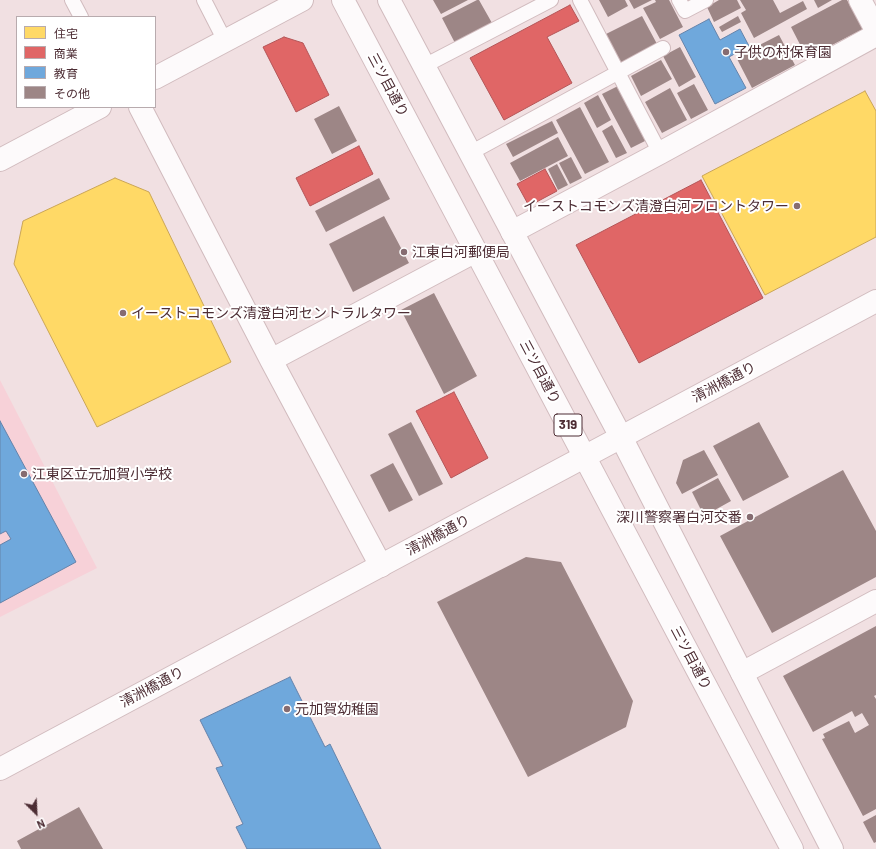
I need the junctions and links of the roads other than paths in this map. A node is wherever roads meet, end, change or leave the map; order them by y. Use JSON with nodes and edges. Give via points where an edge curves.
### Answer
{"nodes":[{"id":1,"x":72,"y":0,"type":"edge"},
{"id":2,"x":204,"y":0,"type":"edge"},
{"id":3,"x":302,"y":0,"type":"edge"},
{"id":4,"x":344,"y":0,"type":"edge"},
{"id":5,"x":389,"y":0,"type":"edge"},
{"id":6,"x":551,"y":0,"type":"edge"},
{"id":7,"x":580,"y":0,"type":"edge"},
{"id":8,"x":679,"y":0,"type":"edge"},
{"id":9,"x":706,"y":0,"type":"edge"},
{"id":10,"x":860,"y":0,"type":"edge"},
{"id":11,"x":80,"y":16,"type":"edge"},
{"id":12,"x":876,"y":30,"type":"edge"},
{"id":13,"x":876,"y":36,"type":"edge"},
{"id":14,"x":225,"y":41,"type":"junction"},
{"id":15,"x":664,"y":48,"type":"dead end"},
{"id":16,"x":424,"y":66,"type":"junction"},
{"id":17,"x":618,"y":72,"type":"junction"},
{"id":18,"x":156,"y":77,"type":"edge"},
{"id":19,"x":98,"y":108,"type":"edge"},
{"id":20,"x":141,"y":108,"type":"edge"},
{"id":21,"x":470,"y":153,"type":"junction"},
{"id":22,"x":660,"y":153,"type":"junction"},
{"id":23,"x":0,"y":160,"type":"edge"},
{"id":24,"x":512,"y":232,"type":"junction"},
{"id":25,"x":476,"y":250,"type":"junction"},
{"id":26,"x":876,"y":301,"type":"edge"},
{"id":27,"x":270,"y":360,"type":"junction"},
{"id":28,"x":622,"y":437,"type":"junction"},
{"id":29,"x":584,"y":457,"type":"junction"},
{"id":30,"x":381,"y":566,"type":"junction"},
{"id":31,"x":876,"y":602,"type":"edge"},
{"id":32,"x":742,"y":673,"type":"junction"},
{"id":33,"x":0,"y":769,"type":"edge"},
{"id":34,"x":792,"y":849,"type":"edge"},
{"id":35,"x":832,"y":849,"type":"edge"}],
"edges":[{"from":1,"to":11,"type":"lane"},
{"from":2,"to":14,"type":"lane"},
{"from":3,"to":14,"type":"main road"},
{"from":4,"to":25,"type":"main road","name":"三ツ目通り","number":"319"},
{"from":5,"to":16,"type":"main road"},
{"from":6,"to":16,"type":"lane"},
{"from":7,"to":17,"type":"lane"},
{"from":8,"to":9,"type":"lane","via":[[685,11]]},
{"from":10,"to":12,"type":"main road"},
{"from":13,"to":22,"type":"main road"},
{"from":14,"to":18,"type":"main road"},
{"from":15,"to":17,"type":"lane"},
{"from":16,"to":21,"type":"main road"},
{"from":17,"to":21,"type":"lane"},
{"from":17,"to":22,"type":"lane"},
{"from":19,"to":23,"type":"main road"},
{"from":20,"to":27,"type":"main road"},
{"from":21,"to":24,"type":"main road"},
{"from":22,"to":24,"type":"main road"},
{"from":24,"to":28,"type":"main road"},
{"from":25,"to":27,"type":"main road"},
{"from":25,"to":29,"type":"main road","name":"三ツ目通り","number":"319"},
{"from":26,"to":28,"type":"main road","name":"清洲橋通り"},
{"from":27,"to":30,"type":"main road"},
{"from":28,"to":29,"type":"main road","name":"清洲橋通り"},
{"from":28,"to":32,"type":"main road"},
{"from":29,"to":30,"type":"main road","name":"清洲橋通り"},
{"from":29,"to":34,"type":"main road","name":"三ツ目通り","number":"319"},
{"from":30,"to":33,"type":"main road","name":"清洲橋通り"},
{"from":31,"to":32,"type":"main road"},
{"from":32,"to":35,"type":"main road"}]}
